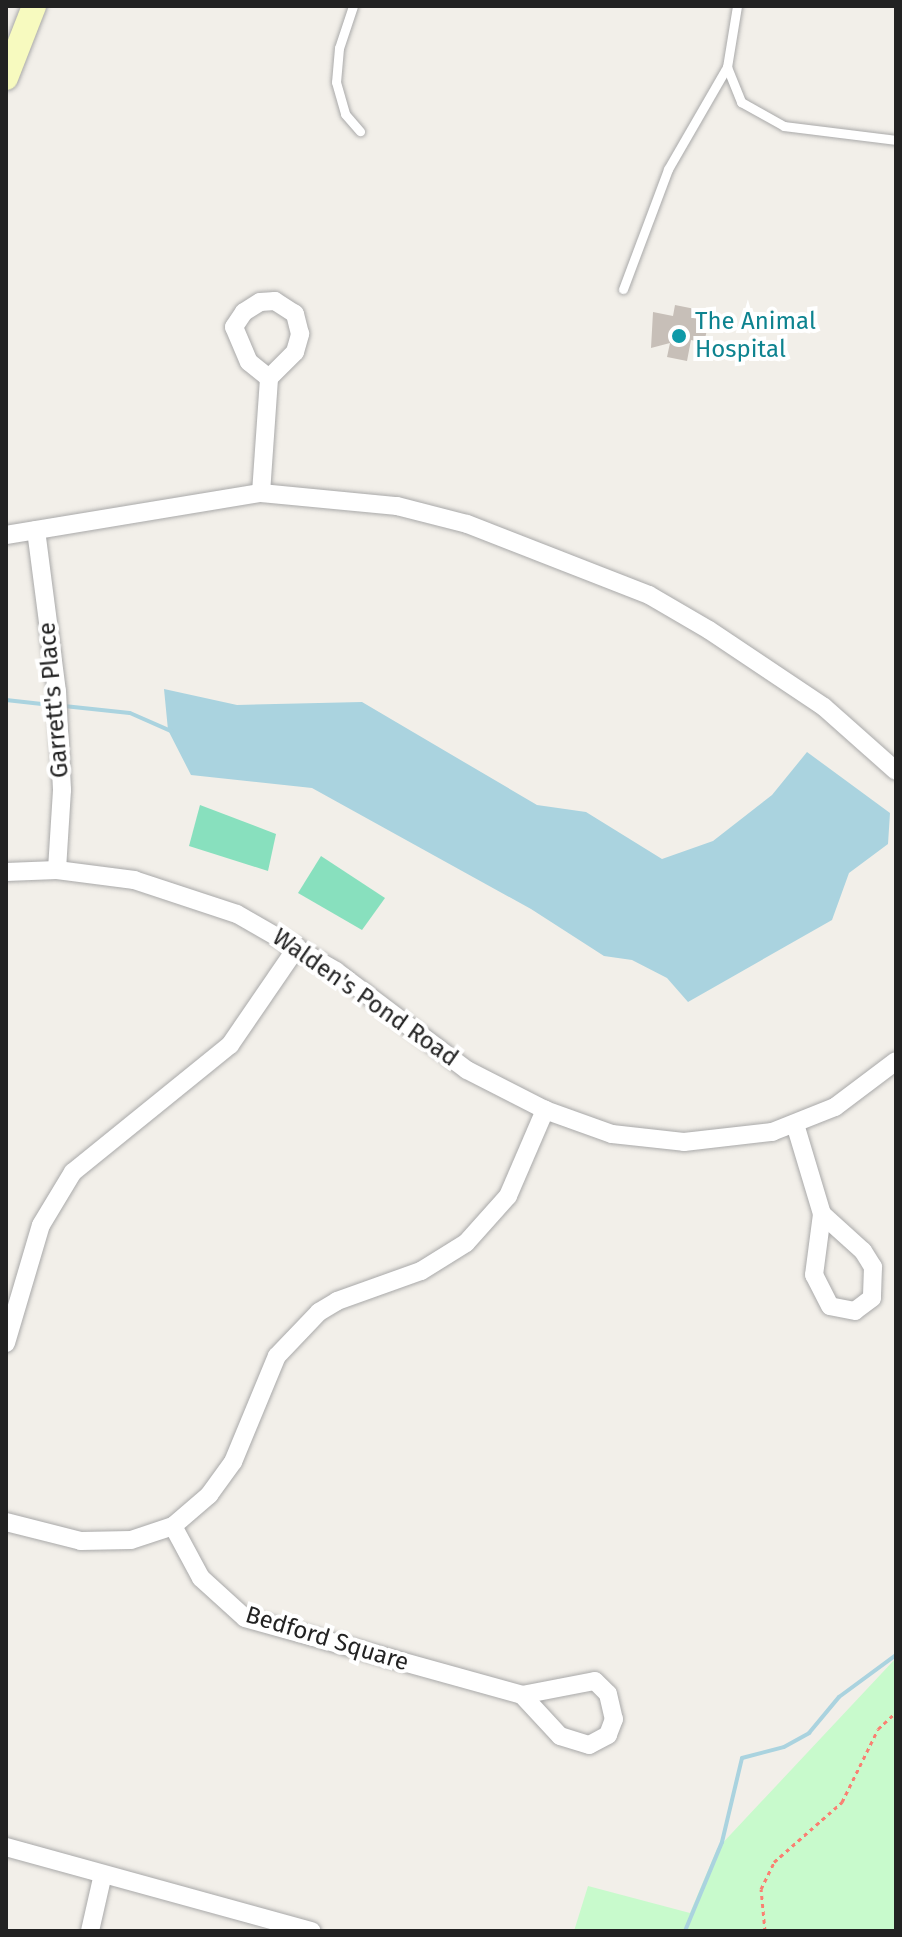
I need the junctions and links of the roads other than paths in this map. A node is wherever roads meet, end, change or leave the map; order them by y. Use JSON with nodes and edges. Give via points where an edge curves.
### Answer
{"nodes":[{"id":1,"x":34,"y":6,"type":"edge"},
{"id":2,"x":353,"y":6,"type":"edge"},
{"id":3,"x":737,"y":6,"type":"edge"},
{"id":4,"x":727,"y":67,"type":"junction"},
{"id":5,"x":6,"y":78,"type":"edge"},
{"id":6,"x":360,"y":131,"type":"dead end"},
{"id":7,"x":896,"y":140,"type":"edge"},
{"id":8,"x":623,"y":289,"type":"dead end"},
{"id":9,"x":269,"y":378,"type":"dead end"},
{"id":10,"x":261,"y":493,"type":"junction"},
{"id":11,"x":36,"y":530,"type":"junction"},
{"id":12,"x":6,"y":535,"type":"edge"},
{"id":13,"x":896,"y":771,"type":"edge"},
{"id":14,"x":57,"y":870,"type":"junction"},
{"id":15,"x":6,"y":872,"type":"edge"},
{"id":16,"x":297,"y":947,"type":"junction"},
{"id":17,"x":896,"y":1061,"type":"edge"},
{"id":18,"x":545,"y":1110,"type":"junction"},
{"id":19,"x":795,"y":1124,"type":"junction"},
{"id":20,"x":822,"y":1214,"type":"junction"},
{"id":21,"x":6,"y":1343,"type":"edge"},
{"id":22,"x":6,"y":1522,"type":"edge"},
{"id":23,"x":173,"y":1526,"type":"junction"},
{"id":24,"x":522,"y":1695,"type":"junction"},
{"id":25,"x":6,"y":1847,"type":"edge"},
{"id":26,"x":103,"y":1874,"type":"junction"},
{"id":27,"x":90,"y":1931,"type":"edge"},
{"id":28,"x":312,"y":1931,"type":"edge"}],
"edges":[{"from":1,"to":5,"type":"street"},
{"from":2,"to":6,"type":"lane","via":[[339,48],[336,82],[345,114]]},
{"from":3,"to":4,"type":"lane"},
{"from":4,"to":7,"type":"lane","via":[[741,102],[762,118],[784,126]]},
{"from":4,"to":8,"type":"lane","via":[[668,169]]},
{"from":9,"to":10,"type":"street"},
{"from":10,"to":11,"type":"street"},
{"from":10,"to":13,"type":"street","via":[[397,506],[467,524],[649,595],[824,707]]},
{"from":11,"to":12,"type":"street"},
{"from":11,"to":14,"type":"street","name":"Garrett's Place","via":[[57,691],[62,790]]},
{"from":14,"to":15,"type":"street","name":"Walden's Pond Road"},
{"from":14,"to":16,"type":"street","name":"Walden's Pond Road","via":[[172,889],[237,914]]},
{"from":16,"to":18,"type":"street","name":"Walden's Pond Road","via":[[434,1048]]},
{"from":16,"to":21,"type":"street","via":[[230,1045],[73,1172],[41,1225]]},
{"from":17,"to":19,"type":"street","name":"Walden's Pond Road","via":[[835,1107]]},
{"from":18,"to":19,"type":"street","name":"Walden's Pond Road","via":[[612,1134],[671,1142],[739,1138]]},
{"from":18,"to":23,"type":"street","via":[[508,1196],[466,1243],[421,1271],[337,1301],[319,1312],[277,1356],[233,1462],[209,1495]]},
{"from":19,"to":20,"type":"street"},
{"from":20,"to":20,"type":"street","via":[[873,1267],[872,1298],[855,1311],[830,1306],[814,1275]]},
{"from":22,"to":23,"type":"street","via":[[81,1541],[131,1540]]},
{"from":23,"to":24,"type":"street","name":"Bedford Square","via":[[201,1578],[245,1618]]},
{"from":24,"to":24,"type":"street","name":"Bedford Square","via":[[595,1681],[613,1705],[613,1726],[600,1742],[569,1742]]},
{"from":25,"to":26,"type":"street"},
{"from":26,"to":27,"type":"street"},
{"from":26,"to":28,"type":"street"}]}
